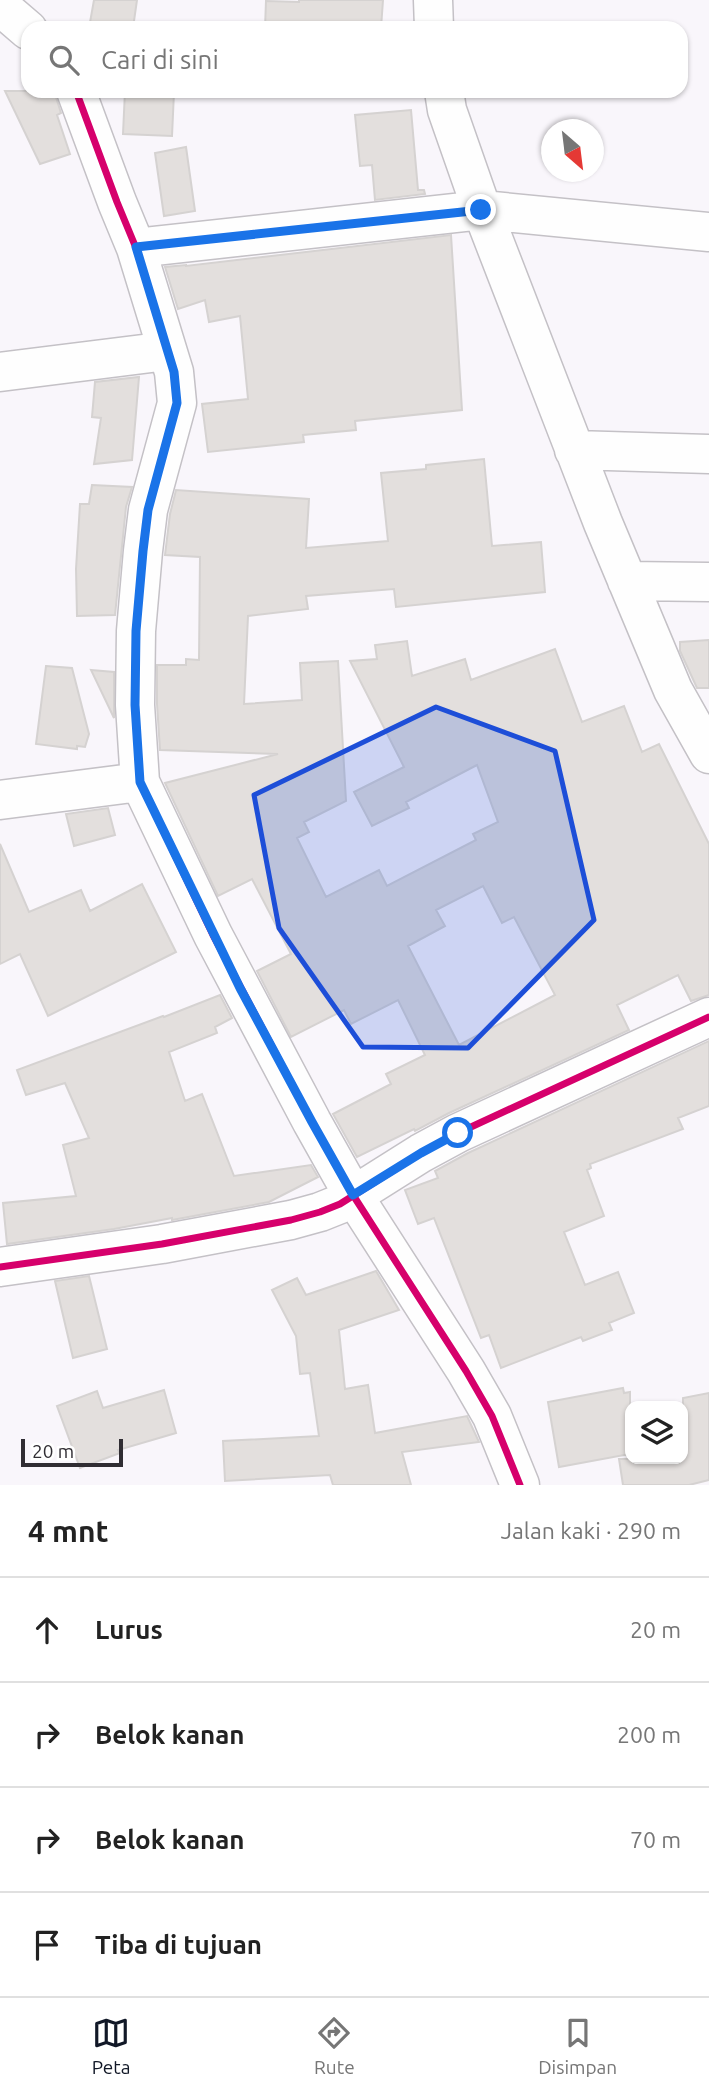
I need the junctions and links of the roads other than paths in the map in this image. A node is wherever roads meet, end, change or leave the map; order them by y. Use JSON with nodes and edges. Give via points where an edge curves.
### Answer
{"nodes":[{"id":1,"x":433,"y":0,"type":"edge"},
{"id":2,"x":0,"y":6,"type":"edge"},
{"id":3,"x":434,"y":21,"type":"edge"},
{"id":4,"x":21,"y":24,"type":"edge"},
{"id":5,"x":79,"y":98,"type":"edge"},
{"id":6,"x":445,"y":98,"type":"edge"},
{"id":7,"x":481,"y":210,"type":"junction"},
{"id":8,"x":709,"y":232,"type":"edge"},
{"id":9,"x":136,"y":247,"type":"junction"},
{"id":10,"x":167,"y":351,"type":"junction"},
{"id":11,"x":0,"y":372,"type":"edge"},
{"id":12,"x":574,"y":450,"type":"junction"},
{"id":13,"x":709,"y":454,"type":"edge"},
{"id":14,"x":627,"y":581,"type":"junction"},
{"id":15,"x":709,"y":582,"type":"edge"},
{"id":16,"x":709,"y":754,"type":"edge"},
{"id":17,"x":140,"y":782,"type":"junction"},
{"id":18,"x":0,"y":800,"type":"edge"},
{"id":19,"x":709,"y":1017,"type":"edge"},
{"id":20,"x":353,"y":1195,"type":"junction"},
{"id":21,"x":0,"y":1267,"type":"edge"},
{"id":22,"x":520,"y":1485,"type":"edge"}],
"edges":[{"from":1,"to":3,"type":"street"},
{"from":2,"to":4,"type":"street"},
{"from":5,"to":9,"type":"street"},
{"from":6,"to":7,"type":"street"},
{"from":7,"to":8,"type":"street"},
{"from":7,"to":9,"type":"street"},
{"from":7,"to":12,"type":"street"},
{"from":9,"to":10,"type":"street"},
{"from":10,"to":11,"type":"street"},
{"from":10,"to":17,"type":"street","via":[[177,403],[148,510],[136,631]]},
{"from":12,"to":13,"type":"street"},
{"from":12,"to":14,"type":"street"},
{"from":14,"to":15,"type":"street"},
{"from":14,"to":16,"type":"street","via":[[673,691]]},
{"from":17,"to":18,"type":"street"},
{"from":17,"to":20,"type":"street","via":[[240,988]]},
{"from":19,"to":20,"type":"street","via":[[458,1133]]},
{"from":20,"to":21,"type":"street","via":[[291,1220]]},
{"from":20,"to":22,"type":"street","via":[[492,1416]]}]}
